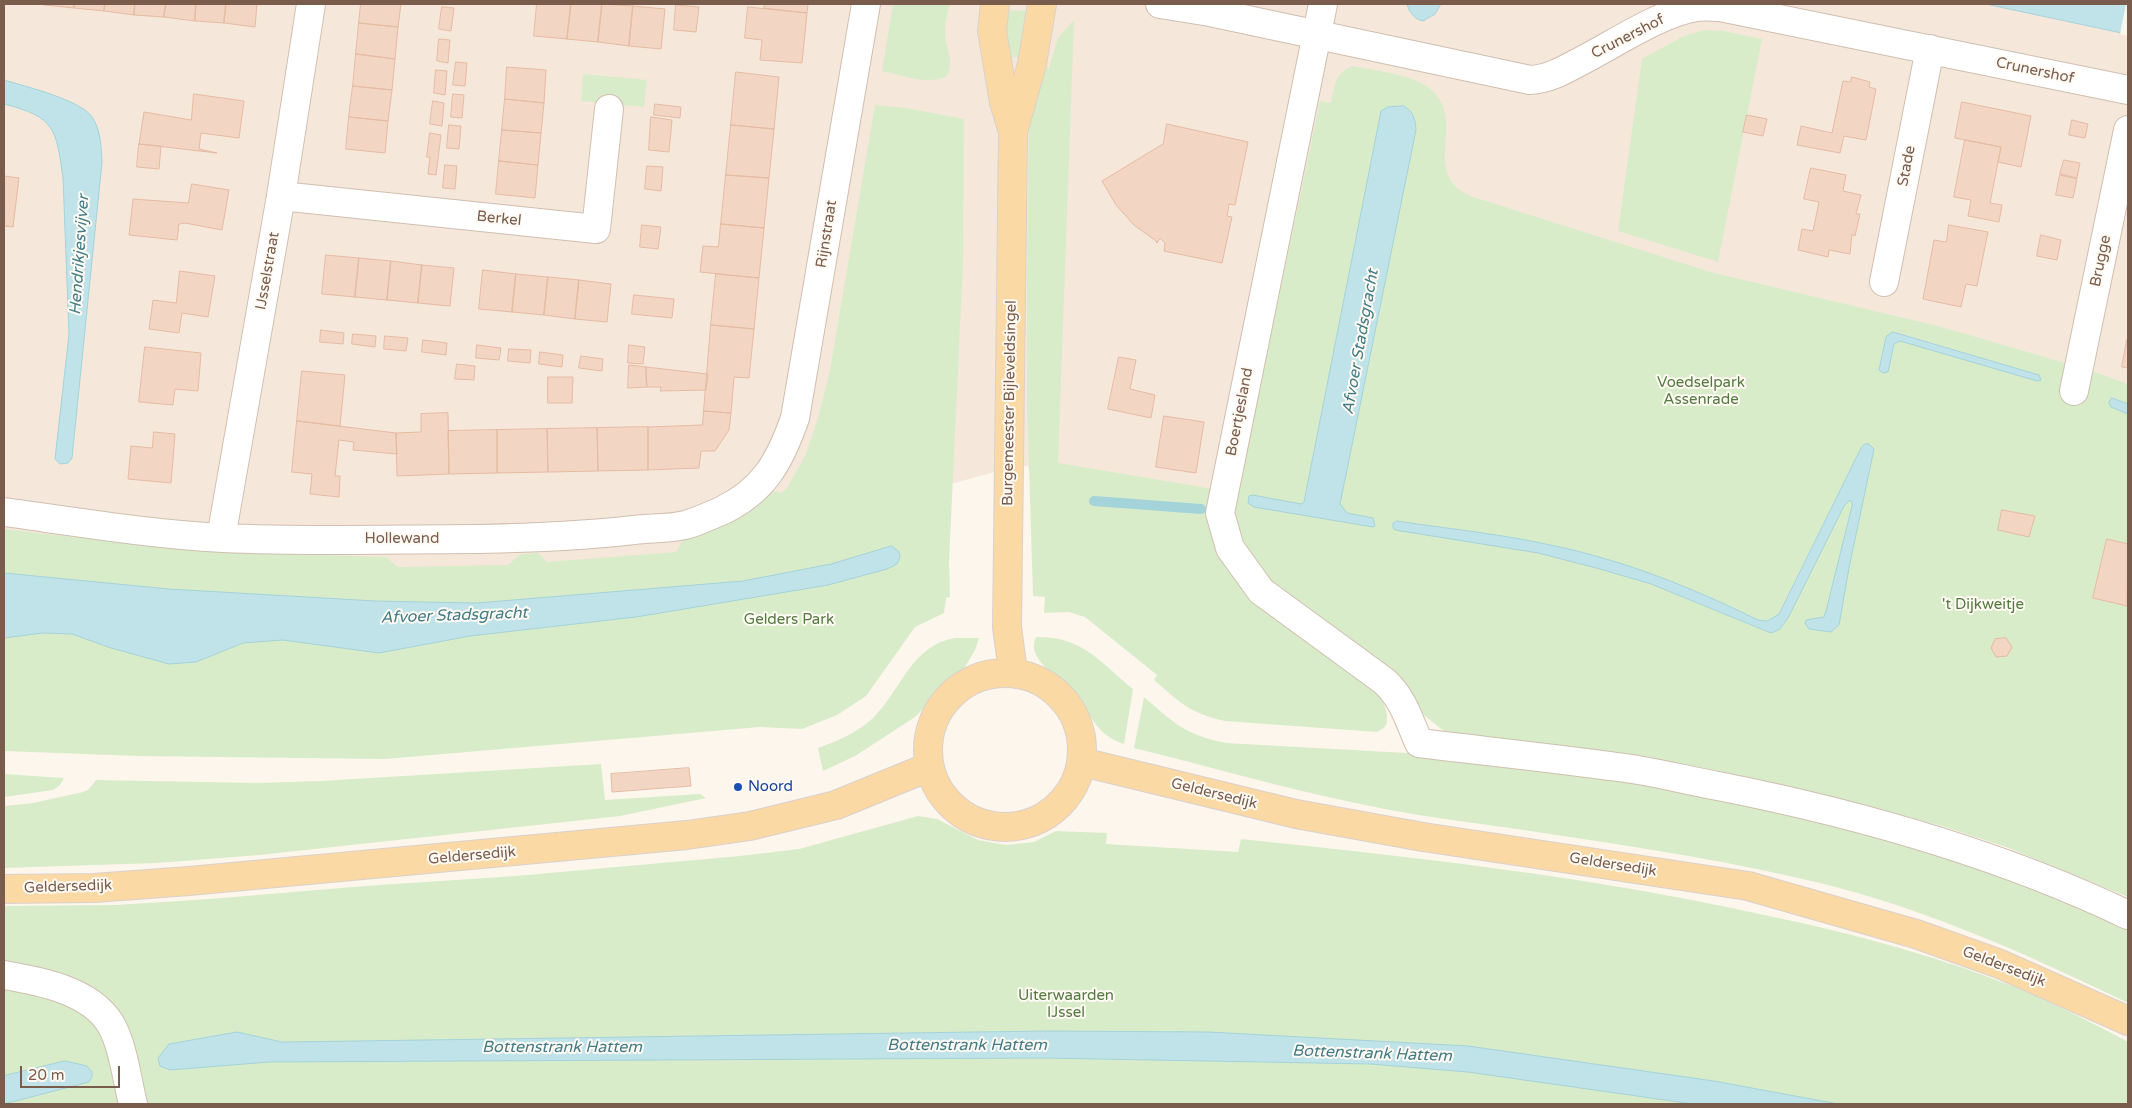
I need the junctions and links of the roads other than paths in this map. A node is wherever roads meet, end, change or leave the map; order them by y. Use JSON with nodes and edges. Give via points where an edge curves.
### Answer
{"nodes":[{"id":1,"x":312,"y":4,"type":"edge"},
{"id":2,"x":866,"y":4,"type":"edge"},
{"id":3,"x":995,"y":4,"type":"edge"},
{"id":4,"x":1042,"y":4,"type":"edge"},
{"id":5,"x":1160,"y":4,"type":"edge"},
{"id":6,"x":1323,"y":4,"type":"edge"},
{"id":7,"x":1211,"y":8,"type":"edge"},
{"id":8,"x":1316,"y":35,"type":"junction"},
{"id":9,"x":1930,"y":49,"type":"junction"},
{"id":10,"x":2128,"y":90,"type":"edge"},
{"id":11,"x":609,"y":108,"type":"dead end"},
{"id":12,"x":2128,"y":130,"type":"edge"},
{"id":13,"x":1014,"y":132,"type":"junction"},
{"id":14,"x":281,"y":196,"type":"junction"},
{"id":15,"x":1884,"y":282,"type":"dead end"},
{"id":16,"x":2074,"y":391,"type":"dead end"},
{"id":17,"x":778,"y":460,"type":"joint"},
{"id":18,"x":4,"y":512,"type":"edge"},
{"id":19,"x":221,"y":538,"type":"junction"},
{"id":20,"x":1013,"y":672,"type":"junction"},
{"id":21,"x":1082,"y":762,"type":"junction"},
{"id":22,"x":929,"y":767,"type":"junction"},
{"id":23,"x":4,"y":889,"type":"edge"},
{"id":24,"x":2128,"y":915,"type":"edge"},
{"id":25,"x":4,"y":975,"type":"edge"},
{"id":26,"x":2128,"y":1021,"type":"edge"},
{"id":27,"x":133,"y":1104,"type":"edge"}],
"edges":[{"from":1,"to":14,"type":"street","name":"IJsselstraat"},
{"from":2,"to":17,"type":"street","name":"Rijnstraat","via":[[802,390]]},
{"from":3,"to":13,"type":"main road","name":"Burgemeester Bijleveldsingel","via":[[992,30],[1004,102]]},
{"from":4,"to":13,"type":"main road","name":"Burgemeester Bijleveldsingel","via":[[1032,64]]},
{"from":5,"to":7,"type":"street","name":"Crunershof"},
{"from":6,"to":8,"type":"street","name":"Boertjesland"},
{"from":7,"to":8,"type":"street","name":"Crunershof"},
{"from":8,"to":9,"type":"street","name":"Crunershof","via":[[1530,80],[1543,79],[1562,71],[1659,20],[1698,7],[1737,10]]},
{"from":8,"to":24,"type":"street","name":"Boertjesland","via":[[1220,513],[1230,548],[1261,591],[1395,691],[1419,743],[1620,767],[1838,811],[1978,853]]},
{"from":9,"to":10,"type":"street","name":"Crunershof"},
{"from":9,"to":15,"type":"street","name":"Stade"},
{"from":11,"to":14,"type":"street","name":"Berkel","via":[[596,229]]},
{"from":12,"to":16,"type":"street","name":"Brugge"},
{"from":13,"to":20,"type":"main road","name":"Burgemeester Bijleveldsingel","via":[[1007,627]]},
{"from":14,"to":19,"type":"street","name":"IJsselstraat"},
{"from":17,"to":19,"type":"street","name":"Hollewand","via":[[760,484],[744,497],[685,525],[511,538]]},
{"from":18,"to":19,"type":"street","name":"Hollewand","via":[[95,526]]},
{"from":20,"to":21,"type":"main road","via":[[1043,682],[1067,702],[1081,731]]},
{"from":20,"to":22,"type":"main road","via":[[977,677],[947,698],[930,730]]},
{"from":21,"to":22,"type":"main road","via":[[1072,791],[1050,813],[1023,826],[992,827],[963,816],[942,795]]},
{"from":21,"to":26,"type":"main road","name":"Geldersedijk","via":[[1316,818],[1748,886],[1916,934],[2000,964]]},
{"from":22,"to":23,"type":"main road","name":"Geldersedijk","via":[[836,805],[750,826],[687,836],[189,881],[94,888]]},
{"from":25,"to":27,"type":"street","via":[[49,985],[96,1007],[110,1024],[120,1050]]}]}
